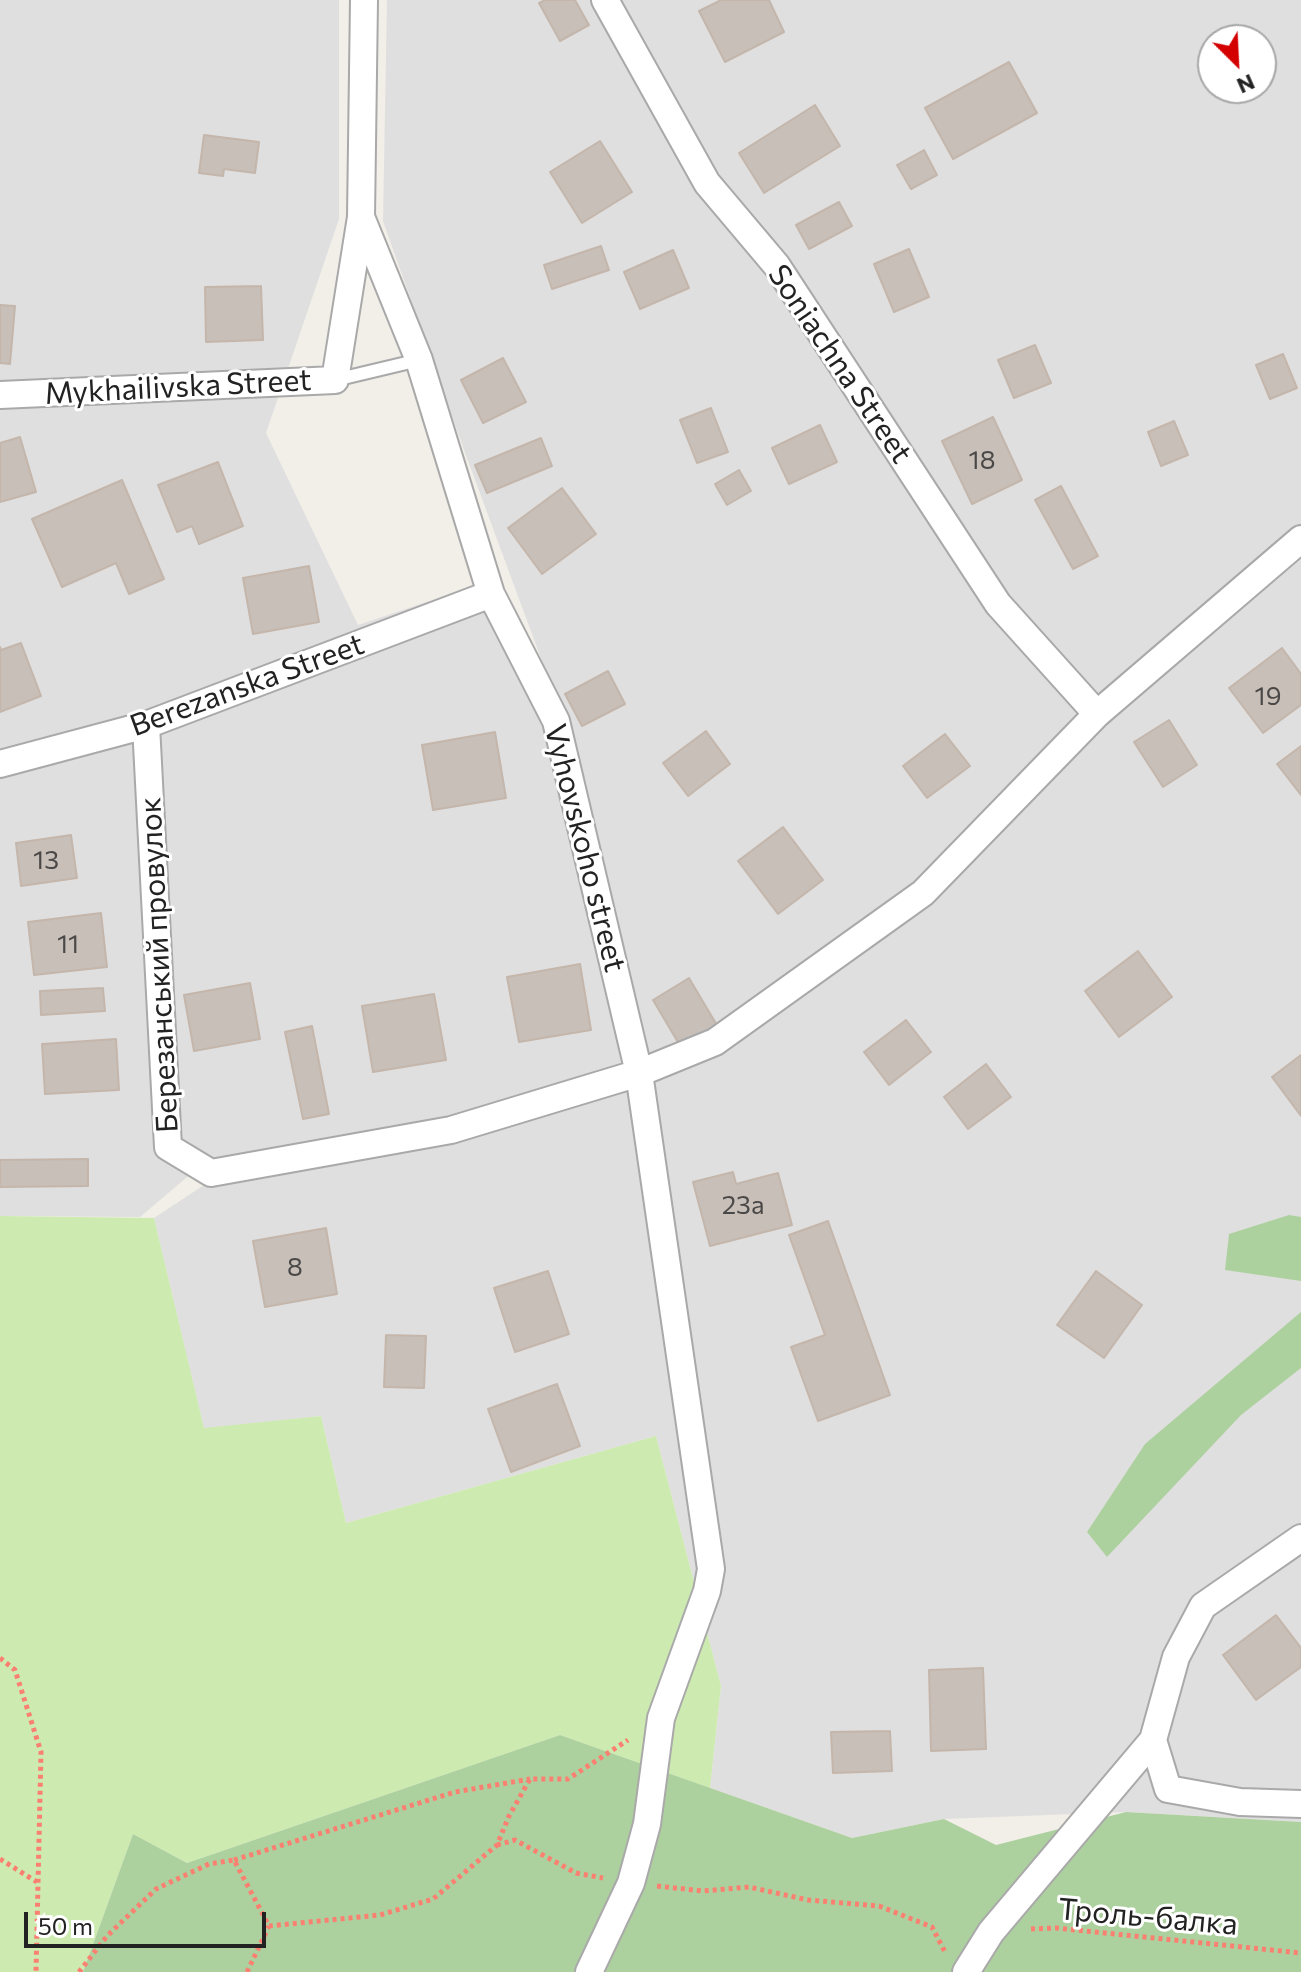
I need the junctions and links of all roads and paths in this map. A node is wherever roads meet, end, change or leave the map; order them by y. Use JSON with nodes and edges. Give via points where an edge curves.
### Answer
{"nodes":[{"id":1,"x":364,"y":0,"type":"edge"},
{"id":2,"x":605,"y":0,"type":"edge"},
{"id":3,"x":361,"y":217,"type":"junction"},
{"id":4,"x":419,"y":360,"type":"junction"},
{"id":5,"x":335,"y":380,"type":"junction"},
{"id":6,"x":0,"y":395,"type":"edge"},
{"id":7,"x":1301,"y":539,"type":"edge"},
{"id":8,"x":491,"y":594,"type":"junction"},
{"id":9,"x":1097,"y":714,"type":"junction"},
{"id":10,"x":146,"y":725,"type":"junction"},
{"id":11,"x":0,"y":764,"type":"edge"},
{"id":12,"x":639,"y":1073,"type":"junction"},
{"id":13,"x":1301,"y":1538,"type":"edge"},
{"id":14,"x":0,"y":1658,"type":"edge"},
{"id":15,"x":661,"y":1718,"type":"junction"},
{"id":16,"x":1153,"y":1740,"type":"junction"},
{"id":17,"x":530,"y":1779,"type":"junction"},
{"id":18,"x":1301,"y":1804,"type":"edge"},
{"id":19,"x":497,"y":1845,"type":"junction"},
{"id":20,"x":0,"y":1859,"type":"edge"},
{"id":21,"x":234,"y":1860,"type":"junction"},
{"id":22,"x":38,"y":1882,"type":"junction"},
{"id":23,"x":631,"y":1883,"type":"junction"},
{"id":24,"x":269,"y":1926,"type":"junction"},
{"id":25,"x":991,"y":1932,"type":"junction"},
{"id":26,"x":1301,"y":1953,"type":"edge"},
{"id":27,"x":958,"y":1966,"type":"edge"},
{"id":28,"x":36,"y":1972,"type":"edge"},
{"id":29,"x":79,"y":1972,"type":"edge"},
{"id":30,"x":247,"y":1972,"type":"edge"},
{"id":31,"x":589,"y":1972,"type":"edge"}],
"edges":[{"from":1,"to":3,"type":"street","name":"Vyhovskoho street"},
{"from":2,"to":9,"type":"street","name":"Soniachna Street","via":[[707,183],[777,266],[998,604]]},
{"from":3,"to":4,"type":"street","name":"Vyhovskoho street"},
{"from":3,"to":5,"type":"street","name":"Mykhailivska Street"},
{"from":4,"to":5,"type":"lane"},
{"from":4,"to":8,"type":"street","name":"Vyhovskoho street"},
{"from":5,"to":6,"type":"street","name":"Mykhailivska Street"},
{"from":7,"to":9,"type":"street"},
{"from":8,"to":10,"type":"street","name":"Berezanska Street"},
{"from":8,"to":12,"type":"street","name":"Vyhovskoho street","via":[[556,721]]},
{"from":9,"to":12,"type":"street","via":[[923,893],[715,1042]]},
{"from":10,"to":11,"type":"street","name":"Berezanska Street"},
{"from":10,"to":12,"type":"street","name":"Березанський провулок","via":[[168,1147],[211,1173],[451,1130]]},
{"from":12,"to":15,"type":"street","name":"Vyhovskoho street","via":[[711,1569]]},
{"from":13,"to":16,"type":"street","via":[[1203,1606],[1176,1657]]},
{"from":14,"to":22,"type":"path","via":[[15,1670],[41,1752]]},
{"from":15,"to":17,"type":"path","via":[[568,1779]]},
{"from":15,"to":23,"type":"street","name":"Vyhovskoho street","via":[[647,1824]]},
{"from":16,"to":18,"type":"street","via":[[1168,1789],[1240,1802]]},
{"from":16,"to":25,"type":"street"},
{"from":17,"to":19,"type":"path"},
{"from":17,"to":21,"type":"path","via":[[455,1792]]},
{"from":19,"to":23,"type":"path","via":[[515,1840],[576,1873]]},
{"from":19,"to":24,"type":"path","via":[[433,1899],[380,1915]]},
{"from":20,"to":22,"type":"path"},
{"from":21,"to":24,"type":"path"},
{"from":21,"to":29,"type":"path","via":[[209,1864],[156,1889]]},
{"from":22,"to":28,"type":"path"},
{"from":23,"to":27,"type":"path","via":[[703,1891],[749,1887],[808,1900],[879,1906],[932,1927]]},
{"from":23,"to":31,"type":"street","name":"Vyhovskoho street"},
{"from":24,"to":30,"type":"path"},
{"from":25,"to":26,"type":"path","name":"Троль-балка","via":[[1056,1928]]},
{"from":25,"to":27,"type":"street"}]}
